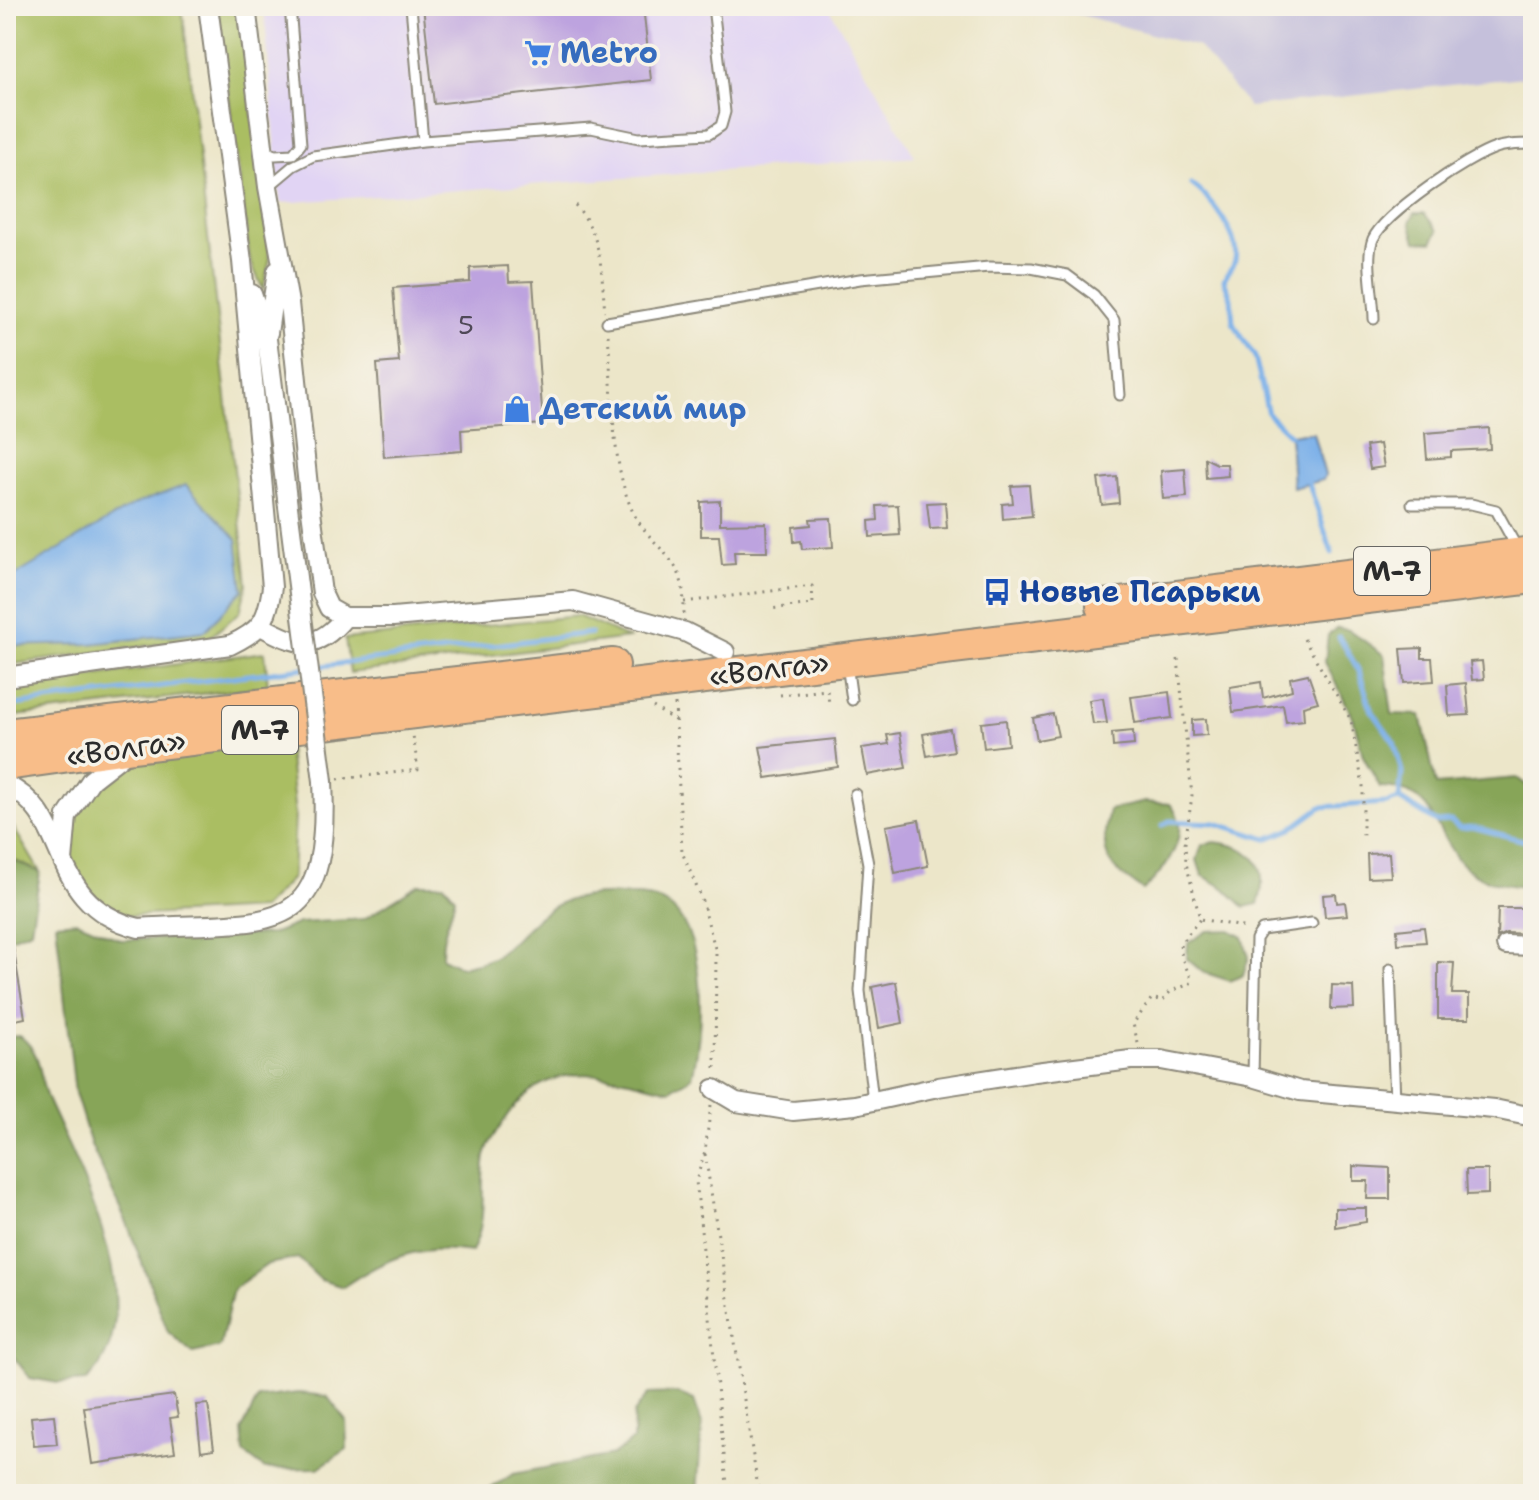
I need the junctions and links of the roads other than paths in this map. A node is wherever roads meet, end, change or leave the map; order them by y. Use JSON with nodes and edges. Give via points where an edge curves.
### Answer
{"nodes":[{"id":1,"x":208,"y":6,"type":"edge"},
{"id":2,"x":246,"y":6,"type":"edge"},
{"id":3,"x":290,"y":6,"type":"edge"},
{"id":4,"x":411,"y":6,"type":"edge"},
{"id":5,"x":713,"y":6,"type":"edge"},
{"id":6,"x":423,"y":141,"type":"junction"},
{"id":7,"x":1533,"y":144,"type":"edge"},
{"id":8,"x":264,"y":151,"type":"junction"},
{"id":9,"x":268,"y":187,"type":"junction"},
{"id":10,"x":278,"y":257,"type":"junction"},
{"id":11,"x":242,"y":261,"type":"junction"},
{"id":12,"x":1374,"y":319,"type":"dead end"},
{"id":13,"x":607,"y":322,"type":"road end"},
{"id":14,"x":267,"y":339,"type":"junction"},
{"id":15,"x":1120,"y":395,"type":"dead end"},
{"id":16,"x":1412,"y":504,"type":"dead end"},
{"id":17,"x":1529,"y":562,"type":"edge"},
{"id":18,"x":345,"y":617,"type":"junction"},
{"id":19,"x":261,"y":626,"type":"junction"},
{"id":20,"x":725,"y":652,"type":"junction"},
{"id":21,"x":846,"y":659,"type":"junction"},
{"id":22,"x":6,"y":677,"type":"edge"},
{"id":23,"x":852,"y":700,"type":"dead end"},
{"id":24,"x":6,"y":735,"type":"edge"},
{"id":25,"x":134,"y":746,"type":"junction"},
{"id":26,"x":6,"y":764,"type":"edge"},
{"id":27,"x":6,"y":785,"type":"edge"},
{"id":28,"x":855,"y":794,"type":"dead end"},
{"id":29,"x":62,"y":864,"type":"junction"},
{"id":30,"x":1312,"y":923,"type":"dead end"},
{"id":31,"x":1506,"y":945,"type":"dead end"},
{"id":32,"x":1533,"y":946,"type":"edge"},
{"id":33,"x":1390,"y":969,"type":"dead end"},
{"id":34,"x":1253,"y":1077,"type":"junction"},
{"id":35,"x":714,"y":1089,"type":"road end"},
{"id":36,"x":873,"y":1101,"type":"junction"},
{"id":37,"x":1395,"y":1101,"type":"junction"},
{"id":38,"x":1533,"y":1117,"type":"edge"}],
"edges":[{"from":1,"to":11,"type":"street"},
{"from":2,"to":8,"type":"street"},
{"from":3,"to":8,"type":"lane","via":[[301,144],[293,154]]},
{"from":4,"to":6,"type":"lane"},
{"from":5,"to":6,"type":"lane","via":[[725,112],[721,126],[709,134],[639,138],[591,128]]},
{"from":6,"to":9,"type":"lane","via":[[313,156]]},
{"from":7,"to":12,"type":"lane","via":[[1500,146],[1479,154],[1386,221],[1369,256]]},
{"from":8,"to":9,"type":"street"},
{"from":9,"to":10,"type":"street"},
{"from":10,"to":14,"type":"street"},
{"from":10,"to":18,"type":"street","via":[[289,303],[322,593],[329,608]]},
{"from":11,"to":14,"type":"street"},
{"from":11,"to":19,"type":"street","via":[[272,587]]},
{"from":13,"to":15,"type":"lane","via":[[860,279],[1031,268],[1067,275],[1094,295],[1114,320]]},
{"from":14,"to":29,"type":"street","bridge":true,"via":[[326,781],[322,860],[313,887],[298,906],[279,915],[139,928],[98,912]]},
{"from":16,"to":17,"type":"lane","via":[[1471,504],[1496,510]]},
{"from":17,"to":20,"type":"highway","name":"«Волга»","number":"М-7"},
{"from":17,"to":21,"type":"highway","name":"«Волга»","number":"М-7"},
{"from":18,"to":19,"type":"street","via":[[332,632],[305,643]]},
{"from":18,"to":20,"type":"street","via":[[573,601],[685,632]]},
{"from":19,"to":22,"type":"street","via":[[222,647]]},
{"from":20,"to":24,"type":"highway","name":"«Волга»","number":"М-7"},
{"from":21,"to":23,"type":"lane"},
{"from":21,"to":25,"type":"highway","name":"«Волга»","number":"М-7"},
{"from":25,"to":26,"type":"highway","name":"«Волга»","number":"М-7"},
{"from":25,"to":29,"type":"street","via":[[91,780],[67,816]]},
{"from":27,"to":29,"type":"street","via":[[18,790],[42,818]]},
{"from":28,"to":36,"type":"lane","via":[[868,864],[860,991]]},
{"from":30,"to":34,"type":"lane","via":[[1262,930],[1258,936]]},
{"from":31,"to":32,"type":"street"},
{"from":33,"to":37,"type":"lane"},
{"from":34,"to":36,"type":"street","via":[[1143,1060],[938,1087]]},
{"from":34,"to":37,"type":"street","via":[[1300,1091]]},
{"from":35,"to":36,"type":"street","via":[[736,1102],[793,1111]]},
{"from":37,"to":38,"type":"street"}]}
